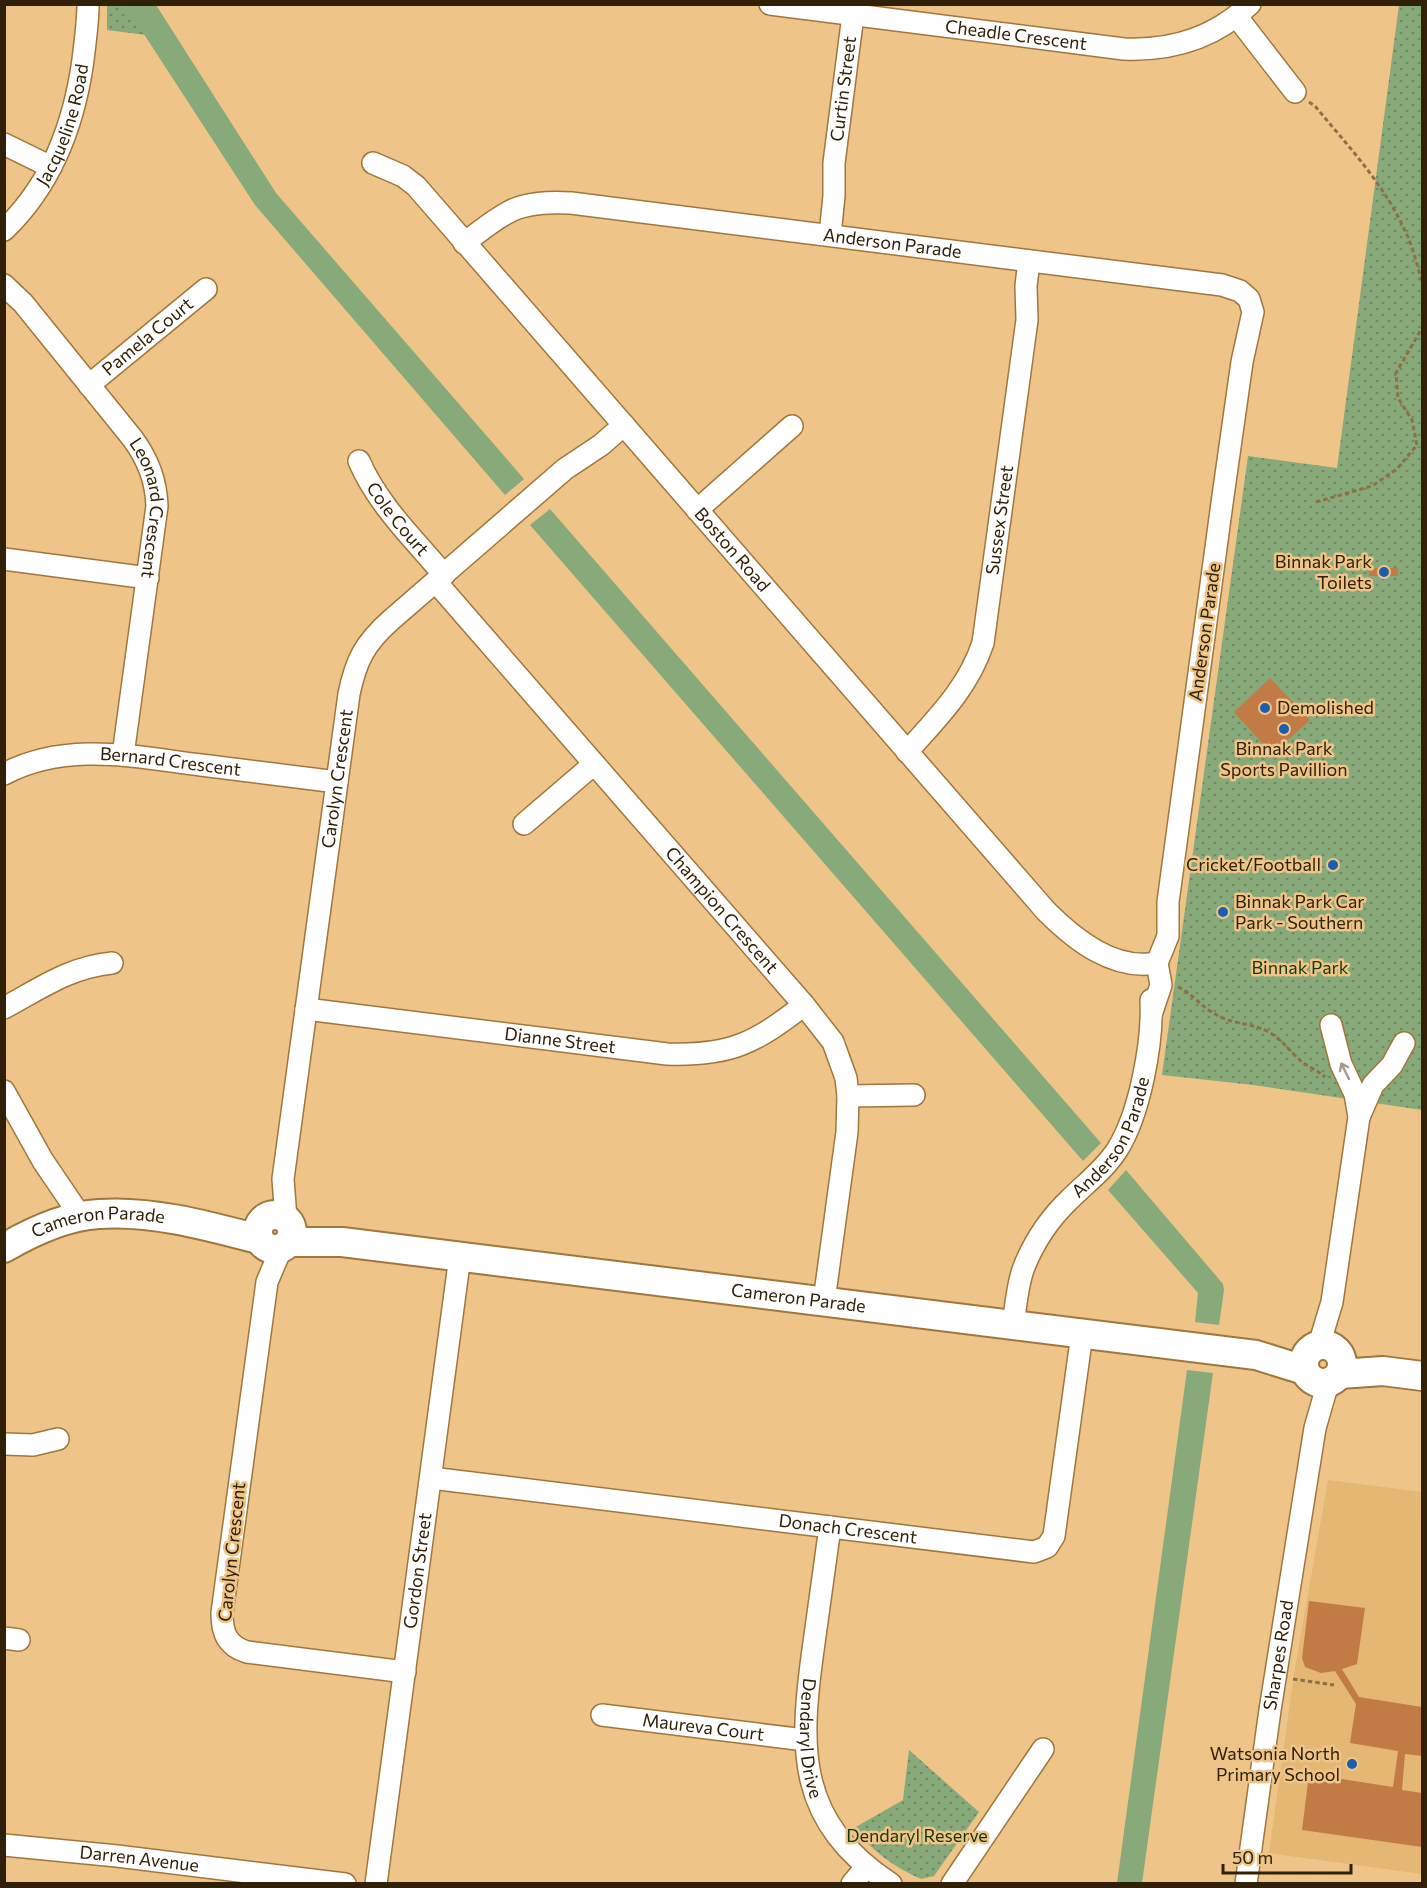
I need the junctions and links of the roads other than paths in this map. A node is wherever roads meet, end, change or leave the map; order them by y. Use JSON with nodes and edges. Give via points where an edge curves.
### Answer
{"nodes":[{"id":1,"x":88,"y":4,"type":"edge"},
{"id":2,"x":770,"y":4,"type":"edge"},
{"id":3,"x":1244,"y":11,"type":"edge"},
{"id":4,"x":853,"y":15,"type":"junction"},
{"id":5,"x":1295,"y":92,"type":"road end"},
{"id":6,"x":4,"y":144,"type":"edge"},
{"id":7,"x":373,"y":163,"type":"dead end"},
{"id":8,"x":51,"y":167,"type":"junction"},
{"id":9,"x":4,"y":230,"type":"edge"},
{"id":10,"x":825,"y":234,"type":"junction"},
{"id":11,"x":468,"y":248,"type":"junction"},
{"id":12,"x":1034,"y":261,"type":"junction"},
{"id":13,"x":4,"y":271,"type":"edge"},
{"id":14,"x":4,"y":285,"type":"edge"},
{"id":15,"x":207,"y":289,"type":"dead end"},
{"id":16,"x":23,"y":303,"type":"junction"},
{"id":17,"x":89,"y":385,"type":"junction"},
{"id":18,"x":620,"y":421,"type":"junction"},
{"id":19,"x":792,"y":426,"type":"dead end"},
{"id":20,"x":359,"y":461,"type":"dead end"},
{"id":21,"x":697,"y":510,"type":"junction"},
{"id":22,"x":4,"y":559,"type":"edge"},
{"id":23,"x":148,"y":578,"type":"junction"},
{"id":24,"x":440,"y":578,"type":"junction"},
{"id":25,"x":902,"y":747,"type":"junction"},
{"id":26,"x":123,"y":755,"type":"junction"},
{"id":27,"x":594,"y":764,"type":"junction"},
{"id":28,"x":4,"y":774,"type":"edge"},
{"id":29,"x":337,"y":782,"type":"junction"},
{"id":30,"x":524,"y":824,"type":"dead end"},
{"id":31,"x":1148,"y":961,"type":"junction"},
{"id":32,"x":112,"y":963,"type":"dead end"},
{"id":33,"x":804,"y":1005,"type":"junction"},
{"id":34,"x":4,"y":1008,"type":"edge"},
{"id":35,"x":306,"y":1009,"type":"junction"},
{"id":36,"x":1331,"y":1025,"type":"dead end"},
{"id":37,"x":1404,"y":1043,"type":"dead end"},
{"id":38,"x":4,"y":1091,"type":"edge"},
{"id":39,"x":914,"y":1095,"type":"dead end"},
{"id":40,"x":848,"y":1096,"type":"junction"},
{"id":41,"x":1359,"y":1117,"type":"junction"},
{"id":42,"x":71,"y":1219,"type":"junction"},
{"id":43,"x":274,"y":1232,"type":"junction"},
{"id":44,"x":4,"y":1248,"type":"edge"},
{"id":45,"x":460,"y":1256,"type":"junction"},
{"id":46,"x":824,"y":1301,"type":"junction"},
{"id":47,"x":1019,"y":1325,"type":"junction"},
{"id":48,"x":1082,"y":1334,"type":"junction"},
{"id":49,"x":1323,"y":1364,"type":"junction"},
{"id":50,"x":1422,"y":1376,"type":"edge"},
{"id":51,"x":58,"y":1439,"type":"dead end"},
{"id":52,"x":4,"y":1444,"type":"edge"},
{"id":53,"x":431,"y":1478,"type":"junction"},
{"id":54,"x":830,"y":1527,"type":"junction"},
{"id":55,"x":405,"y":1672,"type":"junction"},
{"id":56,"x":602,"y":1715,"type":"dead end"},
{"id":57,"x":805,"y":1740,"type":"junction"},
{"id":58,"x":1043,"y":1749,"type":"dead end"},
{"id":59,"x":4,"y":1845,"type":"edge"},
{"id":60,"x":866,"y":1867,"type":"junction"},
{"id":61,"x":345,"y":1884,"type":"edge"},
{"id":62,"x":376,"y":1884,"type":"edge"},
{"id":63,"x":852,"y":1884,"type":"edge"},
{"id":64,"x":891,"y":1884,"type":"edge"},
{"id":65,"x":952,"y":1884,"type":"edge"},
{"id":66,"x":1246,"y":1884,"type":"edge"}],
"edges":[{"from":1,"to":8,"type":"street","name":"Jacqueline Road","via":[[76,103]]},
{"from":2,"to":4,"type":"street","name":"Cheadle Crescent"},
{"from":3,"to":4,"type":"street","name":"Cheadle Crescent","via":[[1187,43],[1145,50]]},
{"from":3,"to":5,"type":"street"},
{"from":4,"to":10,"type":"street","name":"Curtin Street","via":[[834,163],[834,196]]},
{"from":6,"to":8,"type":"street"},
{"from":7,"to":11,"type":"street","name":"Boston Road","via":[[416,186]]},
{"from":8,"to":9,"type":"street","name":"Jacqueline Road","via":[[36,194]]},
{"from":10,"to":11,"type":"street","name":"Anderson Parade","via":[[572,203],[544,204],[507,213]]},
{"from":10,"to":12,"type":"street","name":"Anderson Parade"},
{"from":11,"to":18,"type":"street","name":"Boston Road"},
{"from":12,"to":25,"type":"street","name":"Sussex Street","via":[[1036,287],[1027,320],[983,643],[955,699]]},
{"from":12,"to":31,"type":"street","name":"Anderson Parade","via":[[1221,285],[1240,291],[1249,299],[1253,312],[1242,362],[1168,902],[1168,936]]},
{"from":13,"to":16,"type":"street","name":"Leonard Crescent"},
{"from":14,"to":16,"type":"street","name":"Leonard Crescent"},
{"from":15,"to":17,"type":"street","name":"Pamela Court"},
{"from":16,"to":17,"type":"street","name":"Leonard Crescent"},
{"from":17,"to":23,"type":"street","name":"Leonard Crescent","via":[[141,451],[153,476],[157,506]]},
{"from":18,"to":21,"type":"street","name":"Boston Road"},
{"from":18,"to":24,"type":"street","name":"Carolyn Crescent","via":[[594,438],[565,469]]},
{"from":19,"to":21,"type":"street"},
{"from":20,"to":24,"type":"street","name":"Cole Court","via":[[383,504]]},
{"from":21,"to":25,"type":"street","name":"Boston Road"},
{"from":22,"to":23,"type":"street"},
{"from":23,"to":26,"type":"street","name":"Leonard Crescent"},
{"from":24,"to":27,"type":"street","name":"Champion Crescent"},
{"from":24,"to":29,"type":"street","name":"Carolyn Crescent","via":[[378,631],[362,652],[349,694]]},
{"from":25,"to":31,"type":"street","name":"Boston Road","via":[[1046,911],[1086,943]]},
{"from":26,"to":28,"type":"street","name":"Bernard Crescent","via":[[58,756]]},
{"from":26,"to":29,"type":"street","name":"Bernard Crescent"},
{"from":27,"to":30,"type":"street"},
{"from":27,"to":33,"type":"street","name":"Champion Crescent"},
{"from":29,"to":35,"type":"street","name":"Carolyn Crescent"},
{"from":31,"to":47,"type":"street","name":"Anderson Parade","via":[[1161,985],[1152,1012],[1139,1095],[1127,1132],[1104,1166],[1057,1211],[1024,1266],[1018,1286]]},
{"from":32,"to":34,"type":"street","via":[[70,972]]},
{"from":33,"to":35,"type":"street","name":"Dianne Street","via":[[746,1044],[689,1055]]},
{"from":33,"to":40,"type":"street","name":"Champion Crescent","via":[[833,1042]]},
{"from":35,"to":43,"type":"street","name":"Carolyn Crescent"},
{"from":41,"to":36,"type":"street","name":"Sharpes Road","one_way":true},
{"from":37,"to":41,"type":"street","name":"Sharpes Road","via":[[1392,1065],[1373,1085]]},
{"from":38,"to":42,"type":"street"},
{"from":39,"to":40,"type":"street"},
{"from":40,"to":46,"type":"street","name":"Champion Crescent","via":[[847,1132]]},
{"from":41,"to":49,"type":"street","name":"Sharpes Road"},
{"from":42,"to":43,"type":"street","name":"Cameron Parade","via":[[118,1214]]},
{"from":42,"to":44,"type":"street","name":"Cameron Parade","via":[[44,1227]]},
{"from":43,"to":45,"type":"street","name":"Cameron Parade"},
{"from":43,"to":55,"type":"street","name":"Carolyn Crescent","via":[[222,1613],[226,1640],[247,1652]]},
{"from":45,"to":46,"type":"street","name":"Cameron Parade"},
{"from":45,"to":53,"type":"street","name":"Gordon Street"},
{"from":46,"to":47,"type":"street","name":"Cameron Parade"},
{"from":47,"to":48,"type":"street","name":"Cameron Parade"},
{"from":48,"to":49,"type":"street","name":"Cameron Parade"},
{"from":48,"to":54,"type":"street","name":"Donach Crescent","via":[[1056,1524],[1047,1547],[1024,1552]]},
{"from":49,"to":50,"type":"street","name":"Cameron Parade"},
{"from":49,"to":66,"type":"street","name":"Sharpes Road"},
{"from":51,"to":52,"type":"street","via":[[33,1445]]},
{"from":53,"to":54,"type":"street","name":"Donach Crescent"},
{"from":53,"to":55,"type":"street","name":"Gordon Street"},
{"from":54,"to":57,"type":"street","name":"Dendaryl Drive"},
{"from":55,"to":62,"type":"street","name":"Gordon Street"},
{"from":56,"to":57,"type":"street","name":"Maureva Court"},
{"from":57,"to":60,"type":"street","name":"Dendaryl Drive","via":[[807,1766],[818,1802],[846,1847]]},
{"from":58,"to":65,"type":"street"},
{"from":59,"to":61,"type":"street","name":"Darren Avenue"},
{"from":60,"to":63,"type":"street"},
{"from":60,"to":64,"type":"street","name":"Dendaryl Drive"}]}
